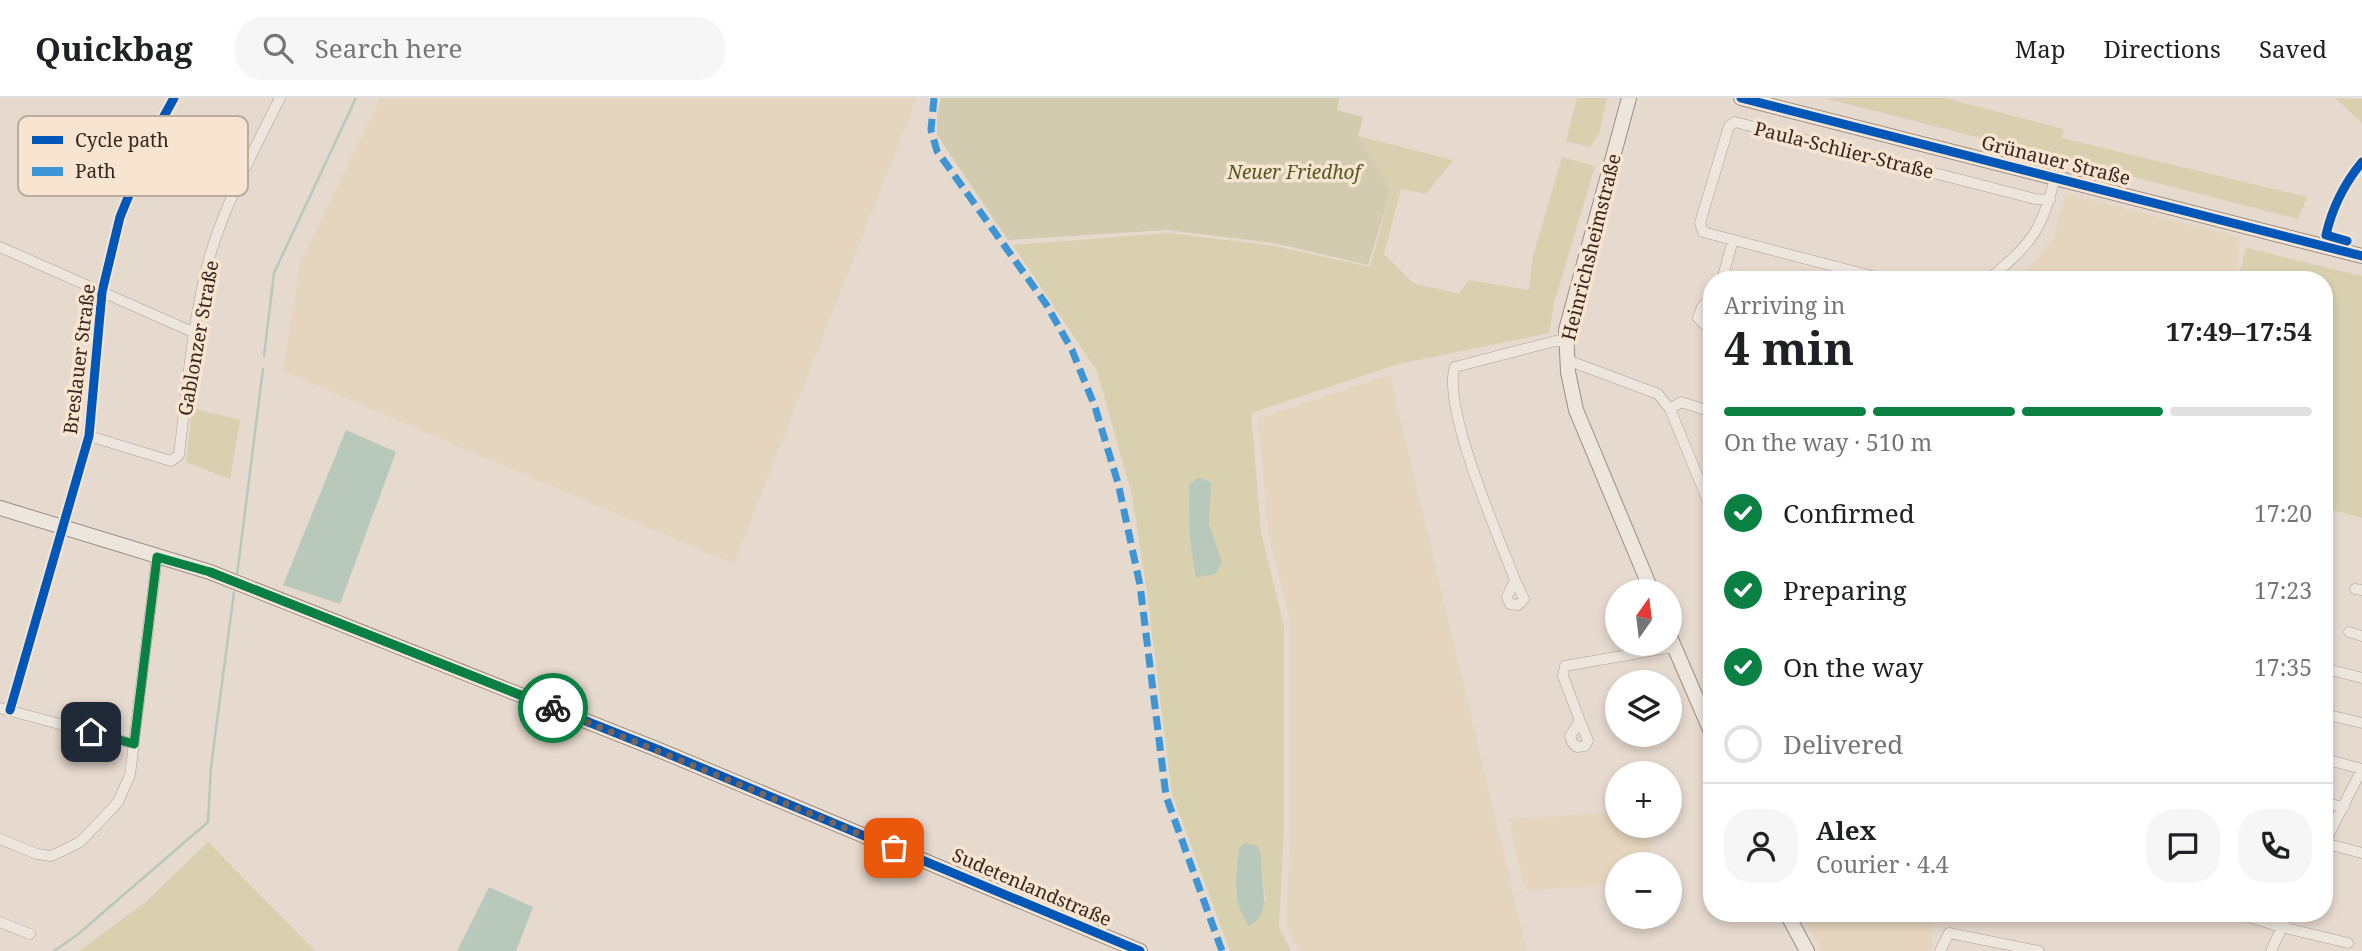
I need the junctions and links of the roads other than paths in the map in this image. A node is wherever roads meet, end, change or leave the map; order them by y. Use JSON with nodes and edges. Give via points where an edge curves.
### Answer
{"nodes":[{"id":1,"x":174,"y":98,"type":"edge"},
{"id":2,"x":280,"y":98,"type":"edge"},
{"id":3,"x":1629,"y":98,"type":"edge"},
{"id":4,"x":1741,"y":98,"type":"edge"},
{"id":5,"x":164,"y":116,"type":"edge"},
{"id":6,"x":248,"y":162,"type":"edge"},
{"id":7,"x":2362,"y":162,"type":"edge"},
{"id":8,"x":2055,"y":178,"type":"junction"},
{"id":9,"x":129,"y":196,"type":"edge"},
{"id":10,"x":234,"y":196,"type":"edge"},
{"id":11,"x":2049,"y":200,"type":"junction"},
{"id":12,"x":1733,"y":240,"type":"junction"},
{"id":13,"x":2323,"y":246,"type":"junction"},
{"id":14,"x":0,"y":247,"type":"edge"},
{"id":15,"x":2362,"y":256,"type":"edge"},
{"id":16,"x":1724,"y":271,"type":"edge"},
{"id":17,"x":1842,"y":271,"type":"edge"},
{"id":18,"x":1998,"y":271,"type":"edge"},
{"id":19,"x":102,"y":292,"type":"junction"},
{"id":20,"x":1703,"y":306,"type":"edge"},
{"id":21,"x":1703,"y":323,"type":"edge"},
{"id":22,"x":195,"y":333,"type":"junction"},
{"id":23,"x":1565,"y":342,"type":"junction"},
{"id":24,"x":1567,"y":360,"type":"junction"},
{"id":25,"x":1670,"y":409,"type":"junction"},
{"id":26,"x":1703,"y":409,"type":"edge"},
{"id":27,"x":89,"y":436,"type":"junction"},
{"id":28,"x":1703,"y":489,"type":"edge"},
{"id":29,"x":0,"y":508,"type":"edge"},
{"id":30,"x":62,"y":527,"type":"junction"},
{"id":31,"x":157,"y":557,"type":"junction"},
{"id":32,"x":1647,"y":579,"type":"edge"},
{"id":33,"x":1515,"y":580,"type":"dead end"},
{"id":34,"x":2349,"y":632,"type":"dead end"},
{"id":35,"x":2362,"y":636,"type":"edge"},
{"id":36,"x":1609,"y":656,"type":"edge"},
{"id":37,"x":1677,"y":656,"type":"edge"},
{"id":38,"x":2335,"y":671,"type":"dead end"},
{"id":39,"x":2362,"y":678,"type":"edge"},
{"id":40,"x":5,"y":709,"type":"edge"},
{"id":41,"x":1703,"y":714,"type":"edge"},
{"id":42,"x":2333,"y":716,"type":"edge"},
{"id":43,"x":1580,"y":720,"type":"dead end"},
{"id":44,"x":2362,"y":723,"type":"edge"},
{"id":45,"x":134,"y":744,"type":"junction"},
{"id":46,"x":2333,"y":761,"type":"edge"},
{"id":47,"x":2333,"y":805,"type":"edge"},
{"id":48,"x":2344,"y":807,"type":"junction"},
{"id":49,"x":2333,"y":827,"type":"edge"},
{"id":50,"x":0,"y":839,"type":"edge"},
{"id":51,"x":2333,"y":845,"type":"edge"},
{"id":52,"x":2362,"y":853,"type":"edge"},
{"id":53,"x":0,"y":922,"type":"edge"},
{"id":54,"x":1791,"y":922,"type":"edge"},
{"id":55,"x":2265,"y":922,"type":"edge"},
{"id":56,"x":2284,"y":922,"type":"edge"},
{"id":57,"x":2281,"y":927,"type":"junction"},
{"id":58,"x":30,"y":934,"type":"dead end"},
{"id":59,"x":2348,"y":943,"type":"dead end"},
{"id":60,"x":1140,"y":951,"type":"edge"},
{"id":61,"x":1807,"y":951,"type":"edge"},
{"id":62,"x":1940,"y":951,"type":"edge"},
{"id":63,"x":2039,"y":951,"type":"edge"},
{"id":64,"x":2270,"y":951,"type":"edge"}],
"edges":[{"from":1,"to":5,"type":"street","name":"Breslauer Straße"},
{"from":2,"to":6,"type":"street","name":"Gablonzer Straße"},
{"from":3,"to":23,"type":"street","name":"Heinrichsheimstraße"},
{"from":4,"to":8,"type":"street","name":"Grünauer Straße"},
{"from":7,"to":13,"type":"street","via":[[2337,201]]},
{"from":8,"to":11,"type":"street"},
{"from":8,"to":13,"type":"street","name":"Grünauer Straße"},
{"from":9,"to":19,"type":"street","name":"Breslauer Straße"},
{"from":10,"to":22,"type":"street","name":"Gablonzer Straße","via":[[209,260]]},
{"from":11,"to":12,"type":"street","name":"Paula-Schlier-Straße","via":[[1735,122],[1729,126],[1700,223],[1703,232]]},
{"from":11,"to":18,"type":"street","via":[[2038,230]]},
{"from":12,"to":16,"type":"street"},
{"from":12,"to":17,"type":"street","name":"Paula-Schlier-Straße"},
{"from":13,"to":15,"type":"street","name":"Grünauer Straße"},
{"from":14,"to":19,"type":"street"},
{"from":19,"to":22,"type":"street"},
{"from":19,"to":27,"type":"street","name":"Breslauer Straße"},
{"from":20,"to":21,"type":"street","via":[[1698,318]]},
{"from":22,"to":27,"type":"street","name":"Gablonzer Straße","via":[[178,455],[171,461]]},
{"from":23,"to":24,"type":"street","name":"Heinrichsheimstraße"},
{"from":23,"to":33,"type":"street","via":[[1455,367],[1452,374],[1468,455]]},
{"from":24,"to":25,"type":"street","via":[[1658,394]]},
{"from":24,"to":32,"type":"street","name":"Heinrichsheimstraße","via":[[1576,410]]},
{"from":25,"to":26,"type":"street","via":[[1681,402]]},
{"from":25,"to":28,"type":"street"},
{"from":27,"to":30,"type":"street","name":"Breslauer Straße"},
{"from":29,"to":30,"type":"street","name":"Sudetenlandstraße"},
{"from":30,"to":31,"type":"street","name":"Sudetenlandstraße"},
{"from":30,"to":40,"type":"street","name":"Breslauer Straße"},
{"from":31,"to":45,"type":"street"},
{"from":31,"to":60,"type":"street","name":"Sudetenlandstraße","via":[[210,572],[659,750]]},
{"from":34,"to":35,"type":"street"},
{"from":36,"to":43,"type":"street","via":[[1565,666],[1563,676]]},
{"from":37,"to":41,"type":"street"},
{"from":38,"to":39,"type":"street"},
{"from":40,"to":45,"type":"street"},
{"from":42,"to":44,"type":"street"},
{"from":45,"to":50,"type":"street","via":[[130,775],[118,802],[80,842],[51,856]]},
{"from":46,"to":48,"type":"street","via":[[2362,769]]},
{"from":47,"to":48,"type":"street"},
{"from":48,"to":49,"type":"street"},
{"from":51,"to":52,"type":"street"},
{"from":53,"to":58,"type":"street"},
{"from":54,"to":61,"type":"street"},
{"from":55,"to":57,"type":"street"},
{"from":56,"to":57,"type":"street"},
{"from":57,"to":59,"type":"street"},
{"from":57,"to":64,"type":"street"},
{"from":62,"to":63,"type":"street","via":[[1950,933]]}]}
